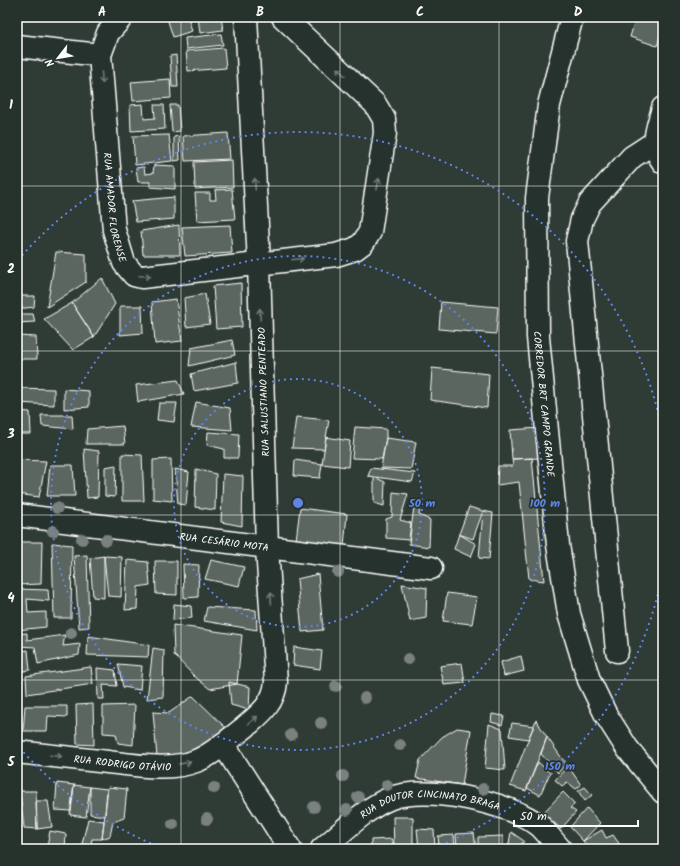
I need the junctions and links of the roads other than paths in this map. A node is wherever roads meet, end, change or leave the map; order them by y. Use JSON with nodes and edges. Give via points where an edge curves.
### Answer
{"nodes":[{"id":1,"x":122,"y":17,"type":"edge"},
{"id":2,"x":246,"y":17,"type":"edge"},
{"id":3,"x":283,"y":17,"type":"edge"},
{"id":4,"x":572,"y":17,"type":"edge"},
{"id":5,"x":17,"y":46,"type":"edge"},
{"id":6,"x":100,"y":55,"type":"junction"},
{"id":7,"x":663,"y":108,"type":"edge"},
{"id":8,"x":659,"y":152,"type":"edge"},
{"id":9,"x":259,"y":263,"type":"junction"},
{"id":10,"x":17,"y":515,"type":"edge"},
{"id":11,"x":267,"y":548,"type":"junction"},
{"id":12,"x":431,"y":568,"type":"dead end"},
{"id":13,"x":617,"y":651,"type":"dead end"},
{"id":14,"x":223,"y":744,"type":"junction"},
{"id":15,"x":17,"y":752,"type":"edge"},
{"id":16,"x":663,"y":792,"type":"edge"},
{"id":17,"x":290,"y":849,"type":"edge"},
{"id":18,"x":322,"y":849,"type":"edge"},
{"id":19,"x":560,"y":849,"type":"edge"}],
"edges":[{"from":1,"to":6,"type":"street","name":"RUA AMADOR FLORENSE","via":[[108,33]]},
{"from":9,"to":2,"type":"street","name":"RUA SALUSTIANO PENTEADO","one_way":true},
{"from":9,"to":3,"type":"street","name":"RUA AMADOR FLORENSE","one_way":true,"via":[[336,255],[355,249],[363,243],[370,232],[385,133],[384,119],[375,104]]},
{"from":4,"to":16,"type":"street","name":"CORREDOR BRT CAMPO GRANDE","via":[[548,105],[537,198],[538,337],[558,545],[569,614],[589,680],[606,716],[627,748]]},
{"from":5,"to":6,"type":"street"},
{"from":6,"to":9,"type":"street","name":"RUA AMADOR FLORENSE","one_way":true,"via":[[114,230],[119,250],[128,269],[134,275],[142,277]]},
{"from":7,"to":8,"type":"street"},
{"from":8,"to":13,"type":"street","via":[[632,157],[590,203],[582,219],[577,241]]},
{"from":11,"to":9,"type":"street","name":"RUA SALUSTIANO PENTEADO","one_way":true},
{"from":10,"to":11,"type":"street","name":"RUA CESÁRIO MOTA"},
{"from":11,"to":12,"type":"street","name":"RUA CESÁRIO MOTA"},
{"from":14,"to":11,"type":"street","name":"RUA SALUSTIANO PENTEADO","one_way":true,"via":[[260,714],[272,699],[275,690]]},
{"from":15,"to":14,"type":"street","name":"RUA RODRIGO OTÁVIO","one_way":true,"via":[[168,766],[196,761]]},
{"from":14,"to":17,"type":"street"},
{"from":18,"to":19,"type":"street","name":"RUA DOUTOR CINCINATO BRAGA","via":[[380,803],[406,795],[431,794],[470,799],[516,813],[540,827]]}]}
